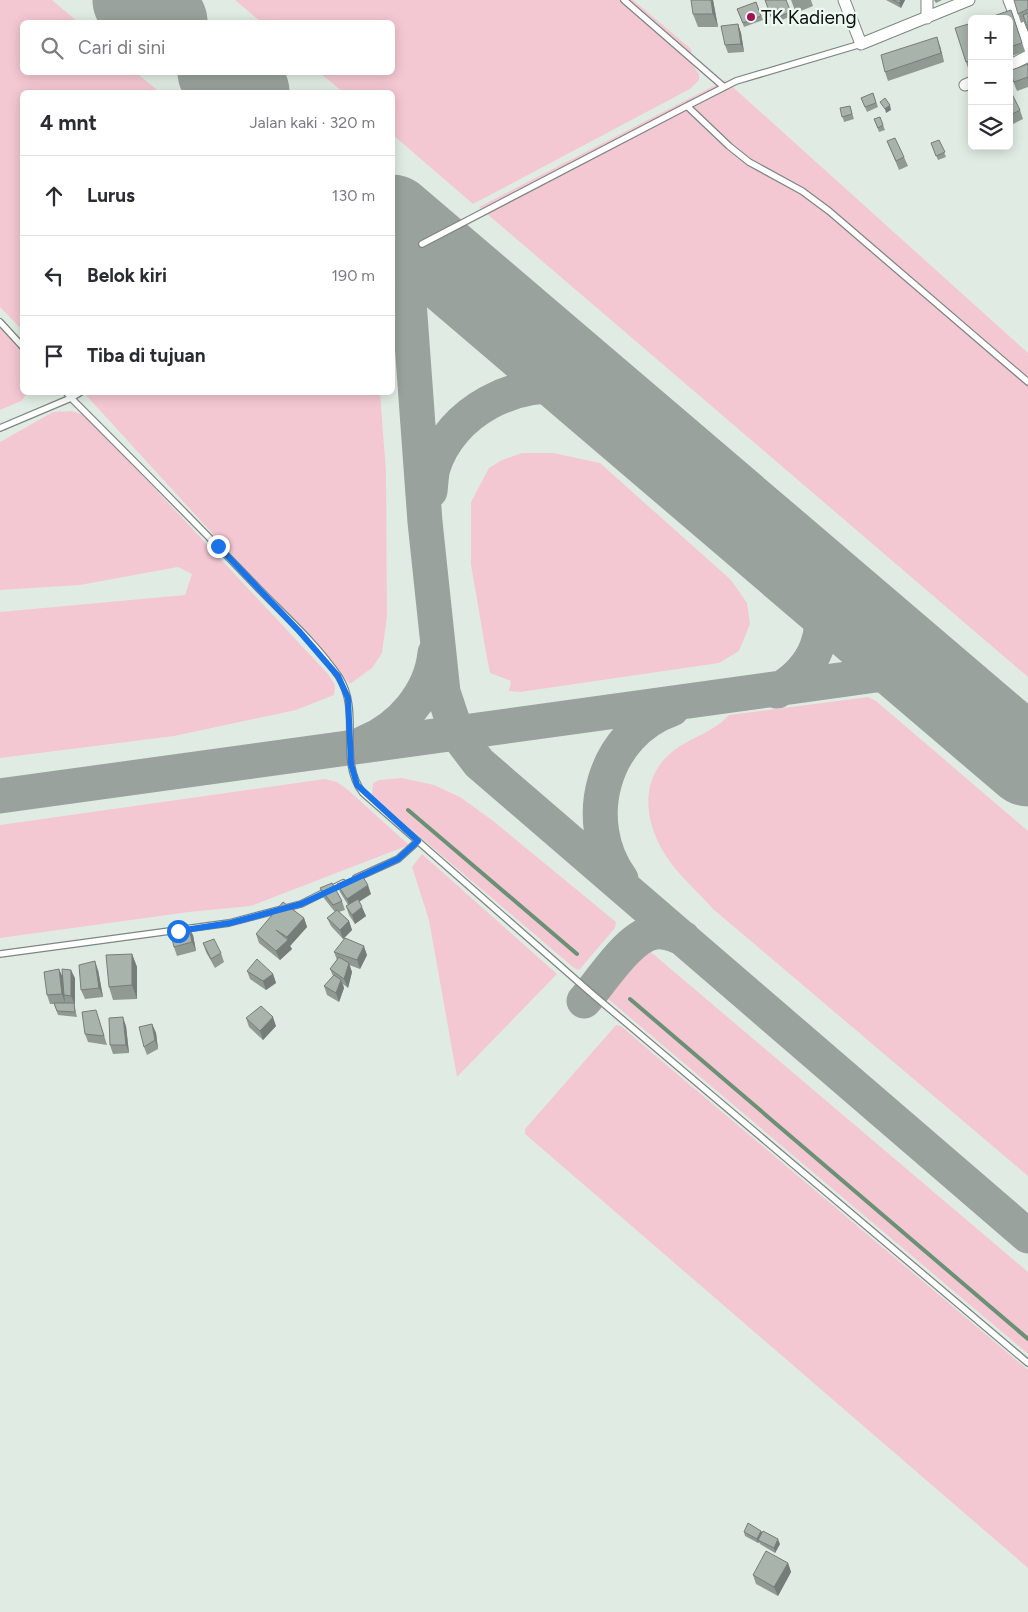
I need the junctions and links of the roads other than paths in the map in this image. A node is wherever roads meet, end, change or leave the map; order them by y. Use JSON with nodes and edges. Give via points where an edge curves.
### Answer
{"nodes":[{"id":1,"x":624,"y":0,"type":"edge"},
{"id":2,"x":844,"y":0,"type":"edge"},
{"id":3,"x":926,"y":0,"type":"edge"},
{"id":4,"x":968,"y":0,"type":"edge"},
{"id":5,"x":1009,"y":0,"type":"edge"},
{"id":6,"x":926,"y":18,"type":"junction"},
{"id":7,"x":861,"y":44,"type":"junction"},
{"id":8,"x":1028,"y":47,"type":"edge"},
{"id":9,"x":1028,"y":56,"type":"edge"},
{"id":10,"x":1013,"y":64,"type":"edge"},
{"id":11,"x":724,"y":87,"type":"junction"},
{"id":12,"x":687,"y":106,"type":"junction"},
{"id":13,"x":422,"y":244,"type":"dead end"},
{"id":14,"x":0,"y":322,"type":"edge"},
{"id":15,"x":20,"y":344,"type":"edge"},
{"id":16,"x":1028,"y":382,"type":"edge"},
{"id":17,"x":68,"y":395,"type":"edge"},
{"id":18,"x":76,"y":395,"type":"edge"},
{"id":19,"x":71,"y":398,"type":"junction"},
{"id":20,"x":0,"y":428,"type":"edge"},
{"id":21,"x":418,"y":841,"type":"junction"},
{"id":22,"x":0,"y":954,"type":"edge"},
{"id":23,"x":1028,"y":1362,"type":"edge"}],
"edges":[{"from":1,"to":11,"type":"lane"},
{"from":2,"to":7,"type":"street"},
{"from":3,"to":6,"type":"street"},
{"from":4,"to":6,"type":"street"},
{"from":5,"to":8,"type":"street"},
{"from":6,"to":7,"type":"street"},
{"from":7,"to":11,"type":"lane","via":[[763,72]]},
{"from":9,"to":10,"type":"street"},
{"from":11,"to":12,"type":"lane"},
{"from":12,"to":13,"type":"lane"},
{"from":12,"to":16,"type":"lane","via":[[749,162],[802,191],[829,211]]},
{"from":14,"to":15,"type":"lane"},
{"from":17,"to":19,"type":"lane"},
{"from":18,"to":19,"type":"lane"},
{"from":19,"to":20,"type":"lane"},
{"from":19,"to":21,"type":"lane","via":[[218,546],[338,676],[345,688],[351,764],[357,785]]},
{"from":21,"to":22,"type":"lane","via":[[398,859],[301,904],[230,923]]},
{"from":21,"to":23,"type":"lane","via":[[591,993]]}]}
